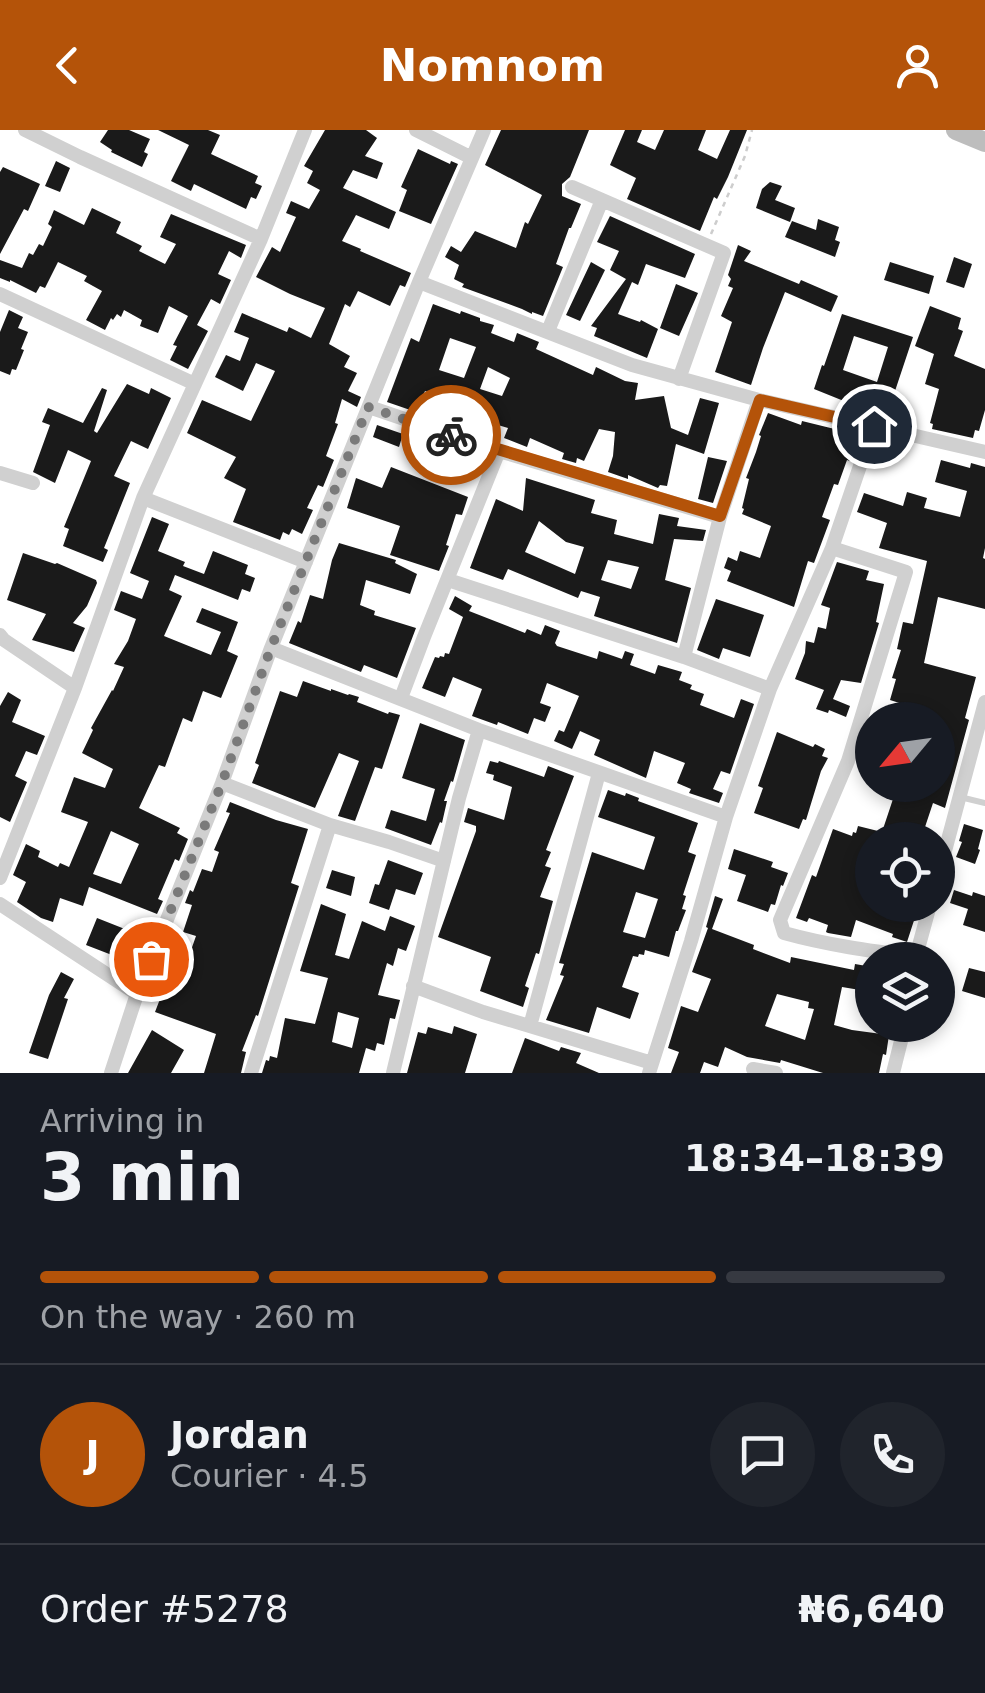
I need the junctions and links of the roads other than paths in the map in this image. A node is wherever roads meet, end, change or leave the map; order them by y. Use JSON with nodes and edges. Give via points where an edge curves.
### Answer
{"nodes":[{"id":1,"x":26,"y":130,"type":"edge"},
{"id":2,"x":305,"y":130,"type":"edge"},
{"id":3,"x":416,"y":130,"type":"edge"},
{"id":4,"x":484,"y":130,"type":"edge"},
{"id":5,"x":956,"y":130,"type":"edge"},
{"id":6,"x":983,"y":146,"type":"edge"},
{"id":7,"x":472,"y":158,"type":"junction"},
{"id":8,"x":572,"y":187,"type":"dead end"},
{"id":9,"x":602,"y":200,"type":"junction"},
{"id":10,"x":260,"y":239,"type":"junction"},
{"id":11,"x":419,"y":282,"type":"junction"},
{"id":12,"x":0,"y":294,"type":"edge"},
{"id":13,"x":548,"y":331,"type":"junction"},
{"id":14,"x":679,"y":379,"type":"junction"},
{"id":15,"x":195,"y":384,"type":"junction"},
{"id":16,"x":760,"y":400,"type":"junction"},
{"id":17,"x":368,"y":407,"type":"junction"},
{"id":18,"x":874,"y":426,"type":"junction"},
{"id":19,"x":499,"y":452,"type":"junction"},
{"id":20,"x":985,"y":452,"type":"edge"},
{"id":21,"x":0,"y":474,"type":"edge"},
{"id":22,"x":32,"y":483,"type":"dead end"},
{"id":23,"x":142,"y":498,"type":"junction"},
{"id":24,"x":720,"y":516,"type":"junction"},
{"id":25,"x":832,"y":548,"type":"junction"},
{"id":26,"x":306,"y":562,"type":"junction"},
{"id":27,"x":448,"y":580,"type":"junction"},
{"id":28,"x":0,"y":635,"type":"edge"},
{"id":29,"x":271,"y":648,"type":"junction"},
{"id":30,"x":684,"y":657,"type":"junction"},
{"id":31,"x":75,"y":688,"type":"junction"},
{"id":32,"x":770,"y":689,"type":"junction"},
{"id":33,"x":401,"y":698,"type":"junction"},
{"id":34,"x":985,"y":702,"type":"edge"},
{"id":35,"x":479,"y":730,"type":"junction"},
{"id":36,"x":599,"y":773,"type":"junction"},
{"id":37,"x":222,"y":783,"type":"junction"},
{"id":38,"x":959,"y":797,"type":"junction"},
{"id":39,"x":985,"y":803,"type":"edge"},
{"id":40,"x":726,"y":818,"type":"junction"},
{"id":41,"x":952,"y":822,"type":"edge"},
{"id":42,"x":330,"y":825,"type":"junction"},
{"id":43,"x":444,"y":861,"type":"junction"},
{"id":44,"x":0,"y":878,"type":"edge"},
{"id":45,"x":0,"y":904,"type":"edge"},
{"id":46,"x":855,"y":949,"type":"edge"},
{"id":47,"x":413,"y":986,"type":"junction"},
{"id":48,"x":137,"y":994,"type":"junction"},
{"id":49,"x":530,"y":1026,"type":"junction"},
{"id":50,"x":901,"y":1042,"type":"edge"},
{"id":51,"x":651,"y":1068,"type":"edge"},
{"id":52,"x":753,"y":1069,"type":"dead end"},
{"id":53,"x":111,"y":1073,"type":"edge"},
{"id":54,"x":251,"y":1073,"type":"edge"},
{"id":55,"x":393,"y":1073,"type":"edge"},
{"id":56,"x":776,"y":1073,"type":"edge"},
{"id":57,"x":894,"y":1073,"type":"edge"}],
"edges":[{"from":1,"to":10,"type":"street"},
{"from":2,"to":10,"type":"street"},
{"from":3,"to":7,"type":"street"},
{"from":4,"to":7,"type":"street"},
{"from":5,"to":6,"type":"main road"},
{"from":7,"to":11,"type":"street"},
{"from":8,"to":9,"type":"street"},
{"from":9,"to":13,"type":"street"},
{"from":9,"to":14,"type":"street","via":[[724,252]]},
{"from":10,"to":15,"type":"street"},
{"from":11,"to":13,"type":"street"},
{"from":11,"to":17,"type":"street"},
{"from":12,"to":15,"type":"street"},
{"from":13,"to":14,"type":"street"},
{"from":14,"to":16,"type":"street"},
{"from":15,"to":23,"type":"street"},
{"from":16,"to":18,"type":"street"},
{"from":16,"to":24,"type":"street"},
{"from":17,"to":19,"type":"street"},
{"from":17,"to":26,"type":"street"},
{"from":18,"to":20,"type":"street"},
{"from":18,"to":25,"type":"street"},
{"from":19,"to":24,"type":"street"},
{"from":19,"to":27,"type":"street"},
{"from":21,"to":22,"type":"street"},
{"from":23,"to":26,"type":"street"},
{"from":23,"to":31,"type":"street"},
{"from":24,"to":30,"type":"street"},
{"from":25,"to":32,"type":"street"},
{"from":25,"to":46,"type":"street","via":[[906,572],[848,760],[780,920],[784,932]]},
{"from":26,"to":29,"type":"street"},
{"from":27,"to":30,"type":"street"},
{"from":27,"to":33,"type":"street"},
{"from":28,"to":31,"type":"street"},
{"from":29,"to":33,"type":"street"},
{"from":29,"to":37,"type":"street"},
{"from":30,"to":32,"type":"street"},
{"from":31,"to":44,"type":"street"},
{"from":32,"to":40,"type":"street"},
{"from":33,"to":35,"type":"street"},
{"from":34,"to":38,"type":"street"},
{"from":35,"to":36,"type":"street"},
{"from":35,"to":43,"type":"street"},
{"from":36,"to":40,"type":"street"},
{"from":36,"to":49,"type":"street"},
{"from":37,"to":42,"type":"street"},
{"from":37,"to":48,"type":"street"},
{"from":38,"to":39,"type":"lane"},
{"from":38,"to":41,"type":"street"},
{"from":40,"to":51,"type":"street"},
{"from":42,"to":43,"type":"street"},
{"from":42,"to":54,"type":"street"},
{"from":43,"to":47,"type":"street"},
{"from":45,"to":48,"type":"street"},
{"from":47,"to":49,"type":"street"},
{"from":47,"to":55,"type":"street"},
{"from":48,"to":53,"type":"street"},
{"from":49,"to":51,"type":"street"},
{"from":50,"to":57,"type":"street"},
{"from":52,"to":56,"type":"street"}]}
